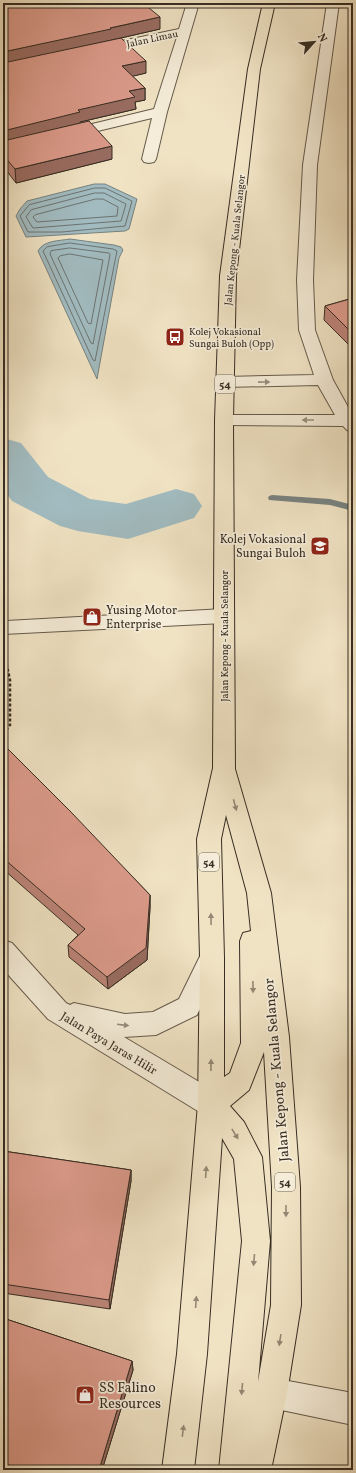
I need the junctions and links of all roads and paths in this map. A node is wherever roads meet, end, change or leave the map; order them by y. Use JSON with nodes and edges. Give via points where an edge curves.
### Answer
{"nodes":[{"id":1,"x":193,"y":3,"type":"edge"},
{"id":2,"x":268,"y":3,"type":"edge"},
{"id":3,"x":333,"y":3,"type":"edge"},
{"id":4,"x":185,"y":30,"type":"junction"},
{"id":5,"x":86,"y":52,"type":"edge"},
{"id":6,"x":160,"y":112,"type":"junction"},
{"id":7,"x":48,"y":139,"type":"edge"},
{"id":8,"x":149,"y":159,"type":"dead end"},
{"id":9,"x":324,"y":380,"type":"junction"},
{"id":10,"x":225,"y":382,"type":"junction"},
{"id":11,"x":224,"y":420,"type":"junction"},
{"id":12,"x":350,"y":423,"type":"edge"},
{"id":13,"x":224,"y":616,"type":"junction"},
{"id":14,"x":6,"y":628,"type":"joint"},
{"id":15,"x":3,"y":734,"type":"edge"},
{"id":16,"x":224,"y":768,"type":"junction"},
{"id":17,"x":259,"y":893,"type":"junction"},
{"id":18,"x":3,"y":951,"type":"edge"},
{"id":19,"x":212,"y":958,"type":"junction"},
{"id":20,"x":57,"y":1012,"type":"junction"},
{"id":21,"x":211,"y":1104,"type":"junction"},
{"id":22,"x":272,"y":1393,"type":"junction"},
{"id":23,"x":353,"y":1409,"type":"edge"},
{"id":24,"x":178,"y":1470,"type":"edge"},
{"id":25,"x":235,"y":1470,"type":"edge"},
{"id":26,"x":256,"y":1470,"type":"edge"}],
"edges":[{"from":1,"to":4,"type":"street"},
{"from":2,"to":10,"type":"highway","name":"Jalan Kepong - Kuala Selangor","number":"54","via":[[254,69],[228,276]]},
{"from":3,"to":9,"type":"street","via":[[310,165],[305,280],[307,330]]},
{"from":4,"to":5,"type":"street","name":"Jalan Limau"},
{"from":4,"to":6,"type":"street"},
{"from":6,"to":7,"type":"street"},
{"from":6,"to":8,"type":"street"},
{"from":10,"to":9,"type":"street","one_way":true},
{"from":9,"to":12,"type":"street"},
{"from":10,"to":11,"type":"highway","name":"Jalan Kepong - Kuala Selangor","number":"54"},
{"from":12,"to":11,"type":"street","one_way":true},
{"from":11,"to":13,"type":"highway","name":"Jalan Kepong - Kuala Selangor","number":"54"},
{"from":13,"to":14,"type":"street"},
{"from":13,"to":16,"type":"highway","name":"Jalan Kepong - Kuala Selangor","number":"54"},
{"from":14,"to":15,"type":"path","via":[[4,653],[10,680],[10,725]]},
{"from":16,"to":17,"type":"highway","name":"Jalan Kepong - Kuala Selangor","number":"54","one_way":true},
{"from":19,"to":16,"type":"highway","name":"Jalan Kepong - Kuala Selangor","number":"54","one_way":true,"via":[[209,839]]},
{"from":17,"to":21,"type":"highway","one_way":true,"via":[[252,920],[254,1043],[240,1081]]},
{"from":17,"to":22,"type":"highway","name":"Jalan Kepong - Kuala Selangor","number":"54","one_way":true,"via":[[276,1037],[286,1187],[286,1305]]},
{"from":18,"to":20,"type":"street","name":"Jalan Paya Jaras Hilir"},
{"from":20,"to":19,"type":"street","one_way":true,"via":[[125,1026],[156,1023],[188,1008]]},
{"from":21,"to":19,"type":"highway","name":"Jalan Kepong - Kuala Selangor","number":"54","one_way":true},
{"from":20,"to":21,"type":"street","name":"Jalan Paya Jaras Hilir"},
{"from":24,"to":21,"type":"highway","name":"Jalan Kepong - Kuala Selangor","number":"54","one_way":true,"via":[[192,1354]]},
{"from":21,"to":25,"type":"highway","one_way":true,"via":[[234,1131],[248,1157],[256,1241]]},
{"from":22,"to":23,"type":"street"},
{"from":22,"to":26,"type":"highway","name":"Jalan Kepong - Kuala Selangor","number":"54"}]}
